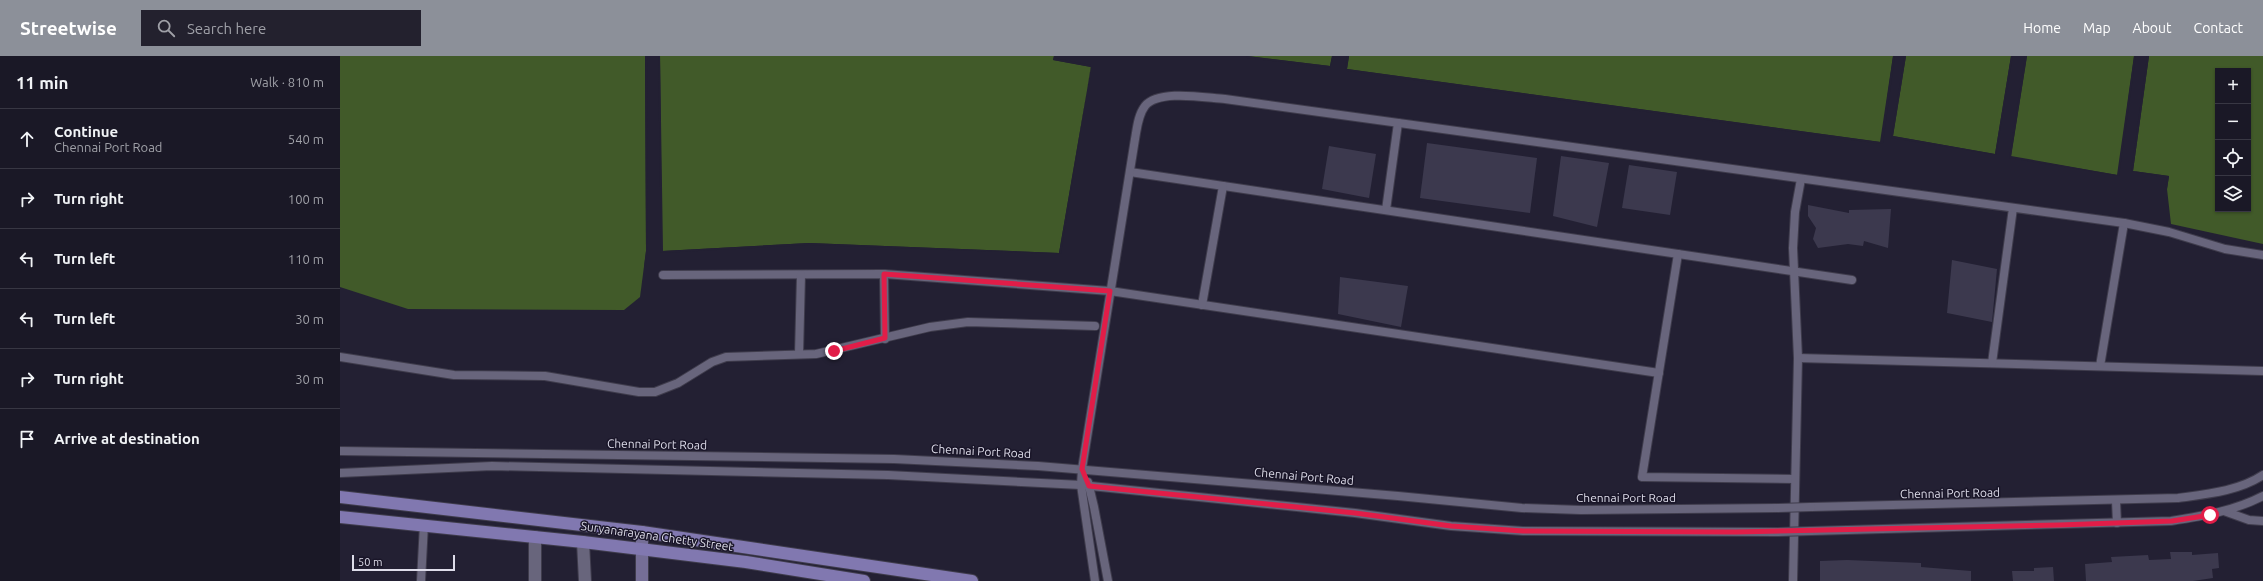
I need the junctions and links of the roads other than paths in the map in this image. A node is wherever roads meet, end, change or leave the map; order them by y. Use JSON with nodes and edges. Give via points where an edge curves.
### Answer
{"nodes":[{"id":1,"x":1398,"y":124,"type":"junction"},
{"id":2,"x":1130,"y":172,"type":"junction"},
{"id":3,"x":1801,"y":179,"type":"junction"},
{"id":4,"x":1223,"y":186,"type":"junction"},
{"id":5,"x":2013,"y":208,"type":"junction"},
{"id":6,"x":1386,"y":210,"type":"junction"},
{"id":7,"x":2124,"y":224,"type":"junction"},
{"id":8,"x":1678,"y":254,"type":"junction"},
{"id":9,"x":2263,"y":255,"type":"edge"},
{"id":10,"x":1794,"y":271,"type":"junction"},
{"id":11,"x":884,"y":274,"type":"junction"},
{"id":12,"x":663,"y":275,"type":"dead end"},
{"id":13,"x":801,"y":275,"type":"junction"},
{"id":14,"x":1852,"y":280,"type":"dead end"},
{"id":15,"x":1110,"y":291,"type":"junction"},
{"id":16,"x":1202,"y":305,"type":"junction"},
{"id":17,"x":1095,"y":326,"type":"dead end"},
{"id":18,"x":885,"y":338,"type":"junction"},
{"id":19,"x":799,"y":354,"type":"junction"},
{"id":20,"x":340,"y":357,"type":"edge"},
{"id":21,"x":1798,"y":358,"type":"junction"},
{"id":22,"x":1992,"y":363,"type":"junction"},
{"id":23,"x":2100,"y":366,"type":"junction"},
{"id":24,"x":2263,"y":371,"type":"edge"},
{"id":25,"x":1658,"y":373,"type":"junction"},
{"id":26,"x":340,"y":451,"type":"edge"},
{"id":27,"x":1082,"y":469,"type":"junction"},
{"id":28,"x":340,"y":473,"type":"edge"},
{"id":29,"x":2263,"y":475,"type":"edge"},
{"id":30,"x":1795,"y":479,"type":"junction"},
{"id":31,"x":1085,"y":486,"type":"junction"},
{"id":32,"x":2263,"y":496,"type":"edge"},
{"id":33,"x":340,"y":497,"type":"edge"},
{"id":34,"x":2116,"y":501,"type":"junction"},
{"id":35,"x":2224,"y":511,"type":"junction"},
{"id":36,"x":340,"y":517,"type":"edge"},
{"id":37,"x":2263,"y":522,"type":"edge"},
{"id":38,"x":2117,"y":523,"type":"junction"},
{"id":39,"x":424,"y":524,"type":"junction"},
{"id":40,"x":642,"y":532,"type":"junction"},
{"id":41,"x":535,"y":537,"type":"junction"},
{"id":42,"x":583,"y":542,"type":"junction"},
{"id":43,"x":641,"y":549,"type":"junction"},
{"id":44,"x":835,"y":579,"type":"edge"},
{"id":45,"x":421,"y":581,"type":"edge"},
{"id":46,"x":536,"y":581,"type":"edge"},
{"id":47,"x":585,"y":581,"type":"edge"},
{"id":48,"x":642,"y":581,"type":"edge"},
{"id":49,"x":864,"y":581,"type":"edge"},
{"id":50,"x":972,"y":581,"type":"edge"},
{"id":51,"x":1095,"y":581,"type":"edge"},
{"id":52,"x":1108,"y":581,"type":"edge"},
{"id":53,"x":1793,"y":581,"type":"edge"}],
"edges":[{"from":1,"to":2,"type":"lane","via":[[1225,99],[1191,96],[1161,98],[1146,106],[1141,114]]},
{"from":1,"to":3,"type":"lane"},
{"from":1,"to":6,"type":"lane"},
{"from":2,"to":4,"type":"lane"},
{"from":2,"to":15,"type":"lane"},
{"from":3,"to":5,"type":"lane"},
{"from":3,"to":10,"type":"lane","via":[[1793,233]]},
{"from":4,"to":6,"type":"lane"},
{"from":4,"to":16,"type":"lane"},
{"from":5,"to":7,"type":"lane"},
{"from":5,"to":22,"type":"lane"},
{"from":6,"to":8,"type":"lane"},
{"from":7,"to":9,"type":"lane","via":[[2169,232],[2226,249]]},
{"from":7,"to":23,"type":"lane"},
{"from":8,"to":10,"type":"lane"},
{"from":8,"to":25,"type":"lane"},
{"from":10,"to":14,"type":"lane"},
{"from":10,"to":21,"type":"lane"},
{"from":11,"to":13,"type":"lane"},
{"from":11,"to":15,"type":"lane"},
{"from":11,"to":18,"type":"lane"},
{"from":12,"to":13,"type":"lane"},
{"from":13,"to":19,"type":"lane"},
{"from":15,"to":16,"type":"lane"},
{"from":15,"to":27,"type":"lane"},
{"from":16,"to":25,"type":"lane"},
{"from":17,"to":18,"type":"lane","via":[[968,322],[930,327]]},
{"from":18,"to":19,"type":"lane","via":[[816,354]]},
{"from":19,"to":20,"type":"lane","via":[[726,357],[712,362],[678,383],[655,392],[639,392],[545,376],[454,375]]},
{"from":21,"to":22,"type":"lane"},
{"from":21,"to":30,"type":"lane"},
{"from":22,"to":23,"type":"lane"},
{"from":23,"to":24,"type":"lane"},
{"from":25,"to":30,"type":"lane","via":[[1642,477]]},
{"from":26,"to":27,"type":"lane","name":"Chennai Port Road","via":[[894,459]]},
{"from":27,"to":31,"type":"lane"},
{"from":27,"to":34,"type":"lane","name":"Chennai Port Road","bridge":true,"via":[[1522,508],[1778,508]]},
{"from":28,"to":31,"type":"lane","name":"Chennai Port Road","via":[[492,466],[888,475]]},
{"from":29,"to":34,"type":"lane","name":"Chennai Port Road","via":[[2215,493],[2178,498]]},
{"from":30,"to":53,"type":"lane"},
{"from":31,"to":38,"type":"lane","name":"Chennai Port Road","bridge":true,"via":[[1355,513],[1451,526],[1523,531],[1778,532]]},
{"from":31,"to":51,"type":"lane"},
{"from":31,"to":52,"type":"lane"},
{"from":32,"to":35,"type":"lane","name":"Chennai Port Road","via":[[2246,505]]},
{"from":33,"to":40,"type":"main road","name":"Suryanarayana Chetty Street"},
{"from":34,"to":38,"type":"lane"},
{"from":35,"to":37,"type":"lane"},
{"from":35,"to":38,"type":"lane","name":"Chennai Port Road","via":[[2172,521]]},
{"from":36,"to":39,"type":"main road","name":"Suryanarayana Chetty Street"},
{"from":39,"to":41,"type":"main road","name":"Suryanarayana Chetty Street"},
{"from":39,"to":45,"type":"lane"},
{"from":40,"to":43,"type":"street"},
{"from":40,"to":50,"type":"main road","name":"Suryanarayana Chetty Street"},
{"from":41,"to":42,"type":"main road","name":"Suryanarayana Chetty Street"},
{"from":41,"to":46,"type":"street"},
{"from":42,"to":43,"type":"main road","name":"Suryanarayana Chetty Street"},
{"from":42,"to":47,"type":"street"},
{"from":43,"to":44,"type":"main road","name":"Suryanarayana Chetty Street","via":[[746,562]]},
{"from":43,"to":48,"type":"street"},
{"from":44,"to":49,"type":"main road","name":"Suryanarayana Chetty Street"}]}
